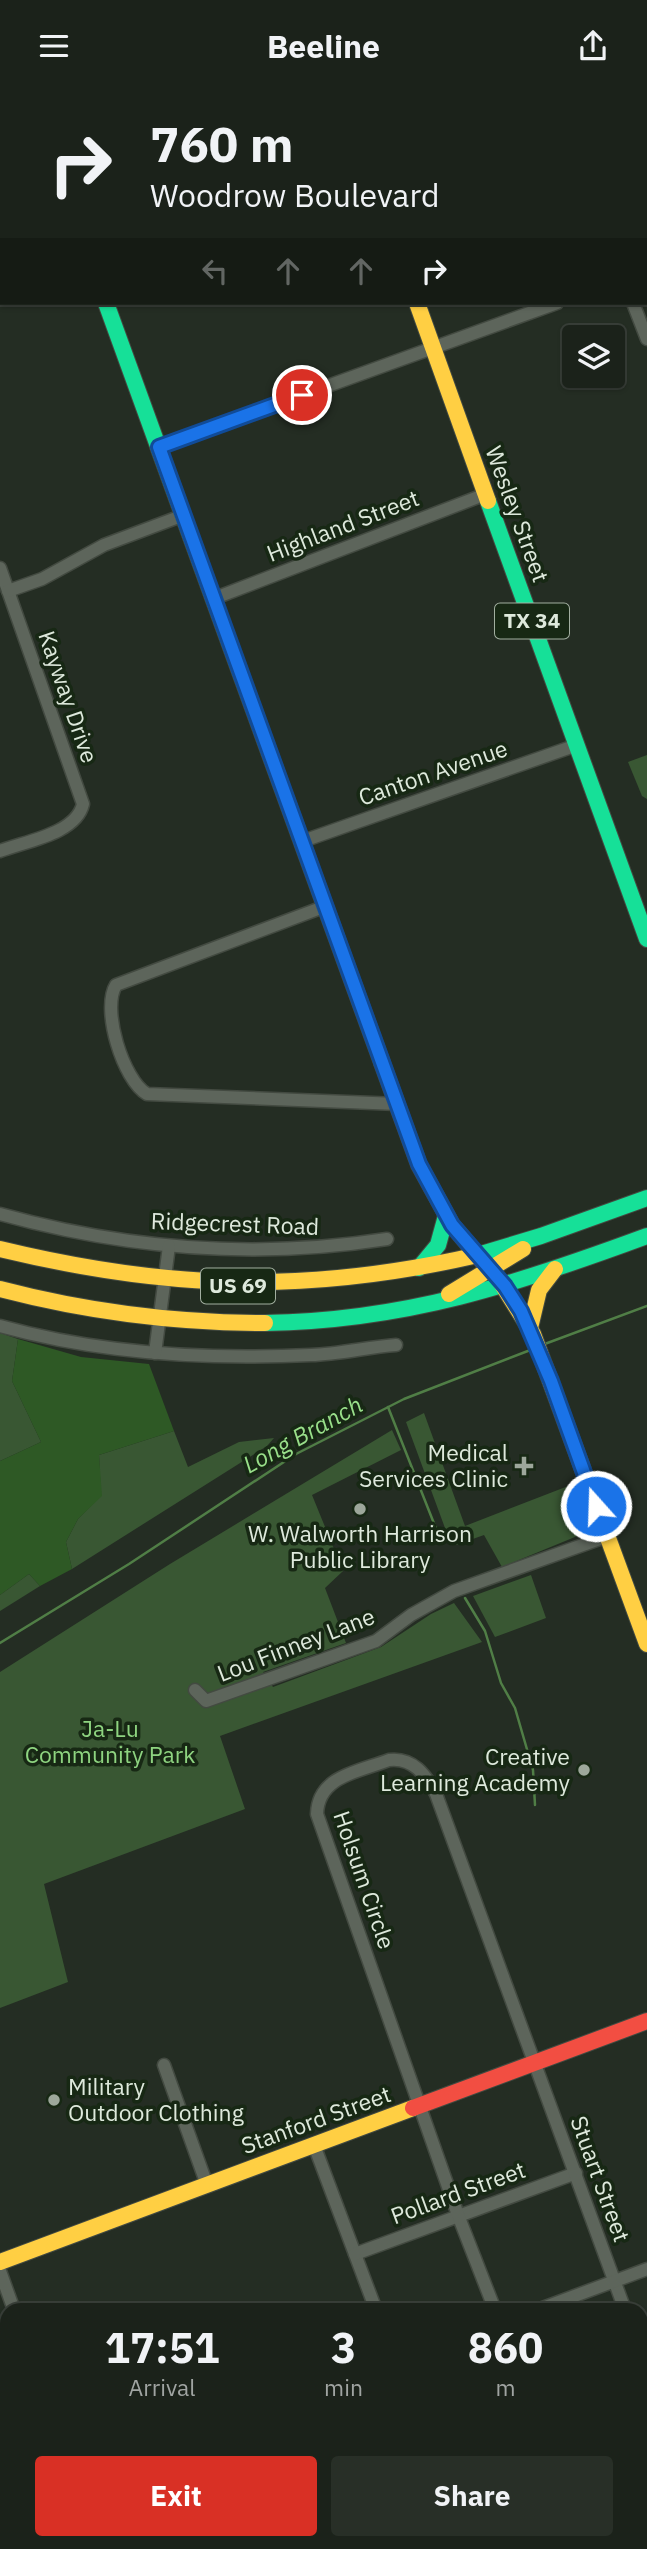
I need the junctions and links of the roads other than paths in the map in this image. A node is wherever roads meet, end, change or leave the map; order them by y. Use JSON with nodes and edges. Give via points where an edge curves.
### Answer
{"nodes":[{"id":1,"x":107,"y":305,"type":"edge"},
{"id":2,"x":417,"y":305,"type":"edge"},
{"id":3,"x":551,"y":305,"type":"edge"},
{"id":4,"x":634,"y":305,"type":"edge"},
{"id":5,"x":647,"y":339,"type":"edge"},
{"id":6,"x":433,"y":348,"type":"junction"},
{"id":7,"x":159,"y":447,"type":"junction"},
{"id":8,"x":486,"y":494,"type":"junction"},
{"id":9,"x":184,"y":515,"type":"junction"},
{"id":10,"x":0,"y":568,"type":"edge"},
{"id":11,"x":8,"y":591,"type":"junction"},
{"id":12,"x":215,"y":598,"type":"junction"},
{"id":13,"x":577,"y":745,"type":"junction"},
{"id":14,"x":303,"y":841,"type":"junction"},
{"id":15,"x":0,"y":851,"type":"edge"},
{"id":16,"x":326,"y":906,"type":"junction"},
{"id":17,"x":647,"y":939,"type":"edge"},
{"id":18,"x":398,"y":1104,"type":"junction"},
{"id":19,"x":647,"y":1198,"type":"edge"},
{"id":20,"x":0,"y":1214,"type":"edge"},
{"id":21,"x":446,"y":1216,"type":"junction"},
{"id":22,"x":542,"y":1236,"type":"junction"},
{"id":23,"x":647,"y":1236,"type":"edge"},
{"id":24,"x":387,"y":1238,"type":"dead end"},
{"id":25,"x":169,"y":1246,"type":"junction"},
{"id":26,"x":0,"y":1249,"type":"edge"},
{"id":27,"x":477,"y":1255,"type":"junction"},
{"id":28,"x":419,"y":1268,"type":"junction"},
{"id":29,"x":555,"y":1269,"type":"junction"},
{"id":30,"x":491,"y":1270,"type":"junction"},
{"id":31,"x":165,"y":1282,"type":"junction"},
{"id":32,"x":505,"y":1286,"type":"junction"},
{"id":33,"x":0,"y":1289,"type":"edge"},
{"id":34,"x":429,"y":1306,"type":"junction"},
{"id":35,"x":159,"y":1321,"type":"junction"},
{"id":36,"x":0,"y":1326,"type":"edge"},
{"id":37,"x":531,"y":1331,"type":"junction"},
{"id":38,"x":396,"y":1345,"type":"dead end"},
{"id":39,"x":155,"y":1353,"type":"junction"},
{"id":40,"x":608,"y":1537,"type":"junction"},
{"id":41,"x":647,"y":1644,"type":"edge"},
{"id":42,"x":195,"y":1690,"type":"dead end"},
{"id":43,"x":646,"y":2023,"type":"edge"},
{"id":44,"x":536,"y":2063,"type":"junction"},
{"id":45,"x":164,"y":2065,"type":"dead end"},
{"id":46,"x":421,"y":2105,"type":"junction"},
{"id":47,"x":314,"y":2145,"type":"junction"},
{"id":48,"x":576,"y":2173,"type":"junction"},
{"id":49,"x":207,"y":2185,"type":"junction"},
{"id":50,"x":458,"y":2215,"type":"junction"},
{"id":51,"x":355,"y":2254,"type":"junction"},
{"id":52,"x":0,"y":2262,"type":"edge"},
{"id":53,"x":647,"y":2269,"type":"edge"},
{"id":54,"x":0,"y":2271,"type":"edge"},
{"id":55,"x":615,"y":2281,"type":"junction"},
{"id":56,"x":11,"y":2303,"type":"edge"},
{"id":57,"x":373,"y":2303,"type":"edge"},
{"id":58,"x":492,"y":2303,"type":"edge"},
{"id":59,"x":556,"y":2303,"type":"edge"},
{"id":60,"x":623,"y":2303,"type":"edge"}],
"edges":[{"from":1,"to":7,"type":"main road"},
{"from":2,"to":6,"type":"main road","name":"Wesley Street","number":"TX 34"},
{"from":3,"to":6,"type":"street"},
{"from":4,"to":5,"type":"street"},
{"from":6,"to":7,"type":"street"},
{"from":6,"to":8,"type":"main road","name":"Wesley Street","number":"TX 34"},
{"from":7,"to":9,"type":"main road"},
{"from":8,"to":12,"type":"street","name":"Highland Street"},
{"from":8,"to":13,"type":"main road","name":"Wesley Street","number":"TX 34"},
{"from":9,"to":11,"type":"street","via":[[104,545],[42,579]]},
{"from":9,"to":12,"type":"main road"},
{"from":10,"to":11,"type":"street","name":"Kayway Drive"},
{"from":11,"to":15,"type":"street","name":"Kayway Drive","via":[[81,797],[79,816],[57,830]]},
{"from":12,"to":14,"type":"main road"},
{"from":13,"to":14,"type":"street","name":"Canton Avenue"},
{"from":13,"to":17,"type":"main road","name":"Wesley Street","number":"TX 34"},
{"from":14,"to":16,"type":"main road"},
{"from":16,"to":18,"type":"main road"},
{"from":16,"to":18,"type":"street","via":[[116,985],[110,1004],[115,1035],[136,1085],[147,1094]]},
{"from":18,"to":21,"type":"main road","via":[[419,1164]]},
{"from":19,"to":22,"type":"main road","number":"US 69"},
{"from":20,"to":25,"type":"street","name":"Ridgecrest Road"},
{"from":21,"to":27,"type":"main road"},
{"from":21,"to":28,"type":"main road","via":[[438,1249]]},
{"from":22,"to":27,"type":"main road","number":"US 69"},
{"from":22,"to":30,"type":"main road"},
{"from":23,"to":29,"type":"main road","number":"US 69"},
{"from":24,"to":25,"type":"street","name":"Ridgecrest Road","via":[[329,1248]]},
{"from":25,"to":31,"type":"street"},
{"from":26,"to":31,"type":"main road","number":"US 69"},
{"from":27,"to":28,"type":"main road","number":"US 69"},
{"from":27,"to":30,"type":"main road"},
{"from":28,"to":31,"type":"main road","number":"US 69","via":[[265,1286]]},
{"from":29,"to":32,"type":"main road","number":"US 69"},
{"from":29,"to":37,"type":"main road","via":[[539,1290]]},
{"from":30,"to":32,"type":"main road"},
{"from":30,"to":34,"type":"main road"},
{"from":31,"to":35,"type":"street"},
{"from":32,"to":34,"type":"main road","number":"US 69"},
{"from":32,"to":37,"type":"main road"},
{"from":33,"to":35,"type":"main road","number":"US 69","via":[[82,1310]]},
{"from":34,"to":35,"type":"main road","number":"US 69","via":[[298,1322]]},
{"from":35,"to":39,"type":"street"},
{"from":36,"to":39,"type":"street"},
{"from":37,"to":40,"type":"main road"},
{"from":38,"to":39,"type":"street","via":[[311,1355]]},
{"from":40,"to":41,"type":"main road"},
{"from":40,"to":42,"type":"street","name":"Lou Finney Lane","via":[[454,1591],[411,1615],[384,1637],[335,1658],[206,1701]]},
{"from":43,"to":44,"type":"main road","name":"Stanford Street"},
{"from":44,"to":46,"type":"main road","name":"Stanford Street"},
{"from":44,"to":46,"type":"street","name":"Holsum Circle","via":[[436,1794],[417,1767],[389,1760],[331,1783],[322,1790],[317,1814]]},
{"from":44,"to":48,"type":"street","name":"Stuart Street"},
{"from":45,"to":49,"type":"street"},
{"from":46,"to":47,"type":"main road","name":"Stanford Street"},
{"from":46,"to":50,"type":"street","name":"Holsum Circle"},
{"from":47,"to":49,"type":"main road","name":"Stanford Street"},
{"from":47,"to":51,"type":"street"},
{"from":48,"to":50,"type":"street","name":"Pollard Street"},
{"from":48,"to":55,"type":"street","name":"Stuart Street"},
{"from":49,"to":52,"type":"main road","name":"Stanford Street"},
{"from":50,"to":51,"type":"street","name":"Pollard Street"},
{"from":50,"to":58,"type":"street","name":"Holsum Circle"},
{"from":51,"to":57,"type":"street"},
{"from":53,"to":55,"type":"street"},
{"from":54,"to":56,"type":"street"},
{"from":55,"to":59,"type":"street"},
{"from":55,"to":60,"type":"street","name":"Stuart Street"}]}
